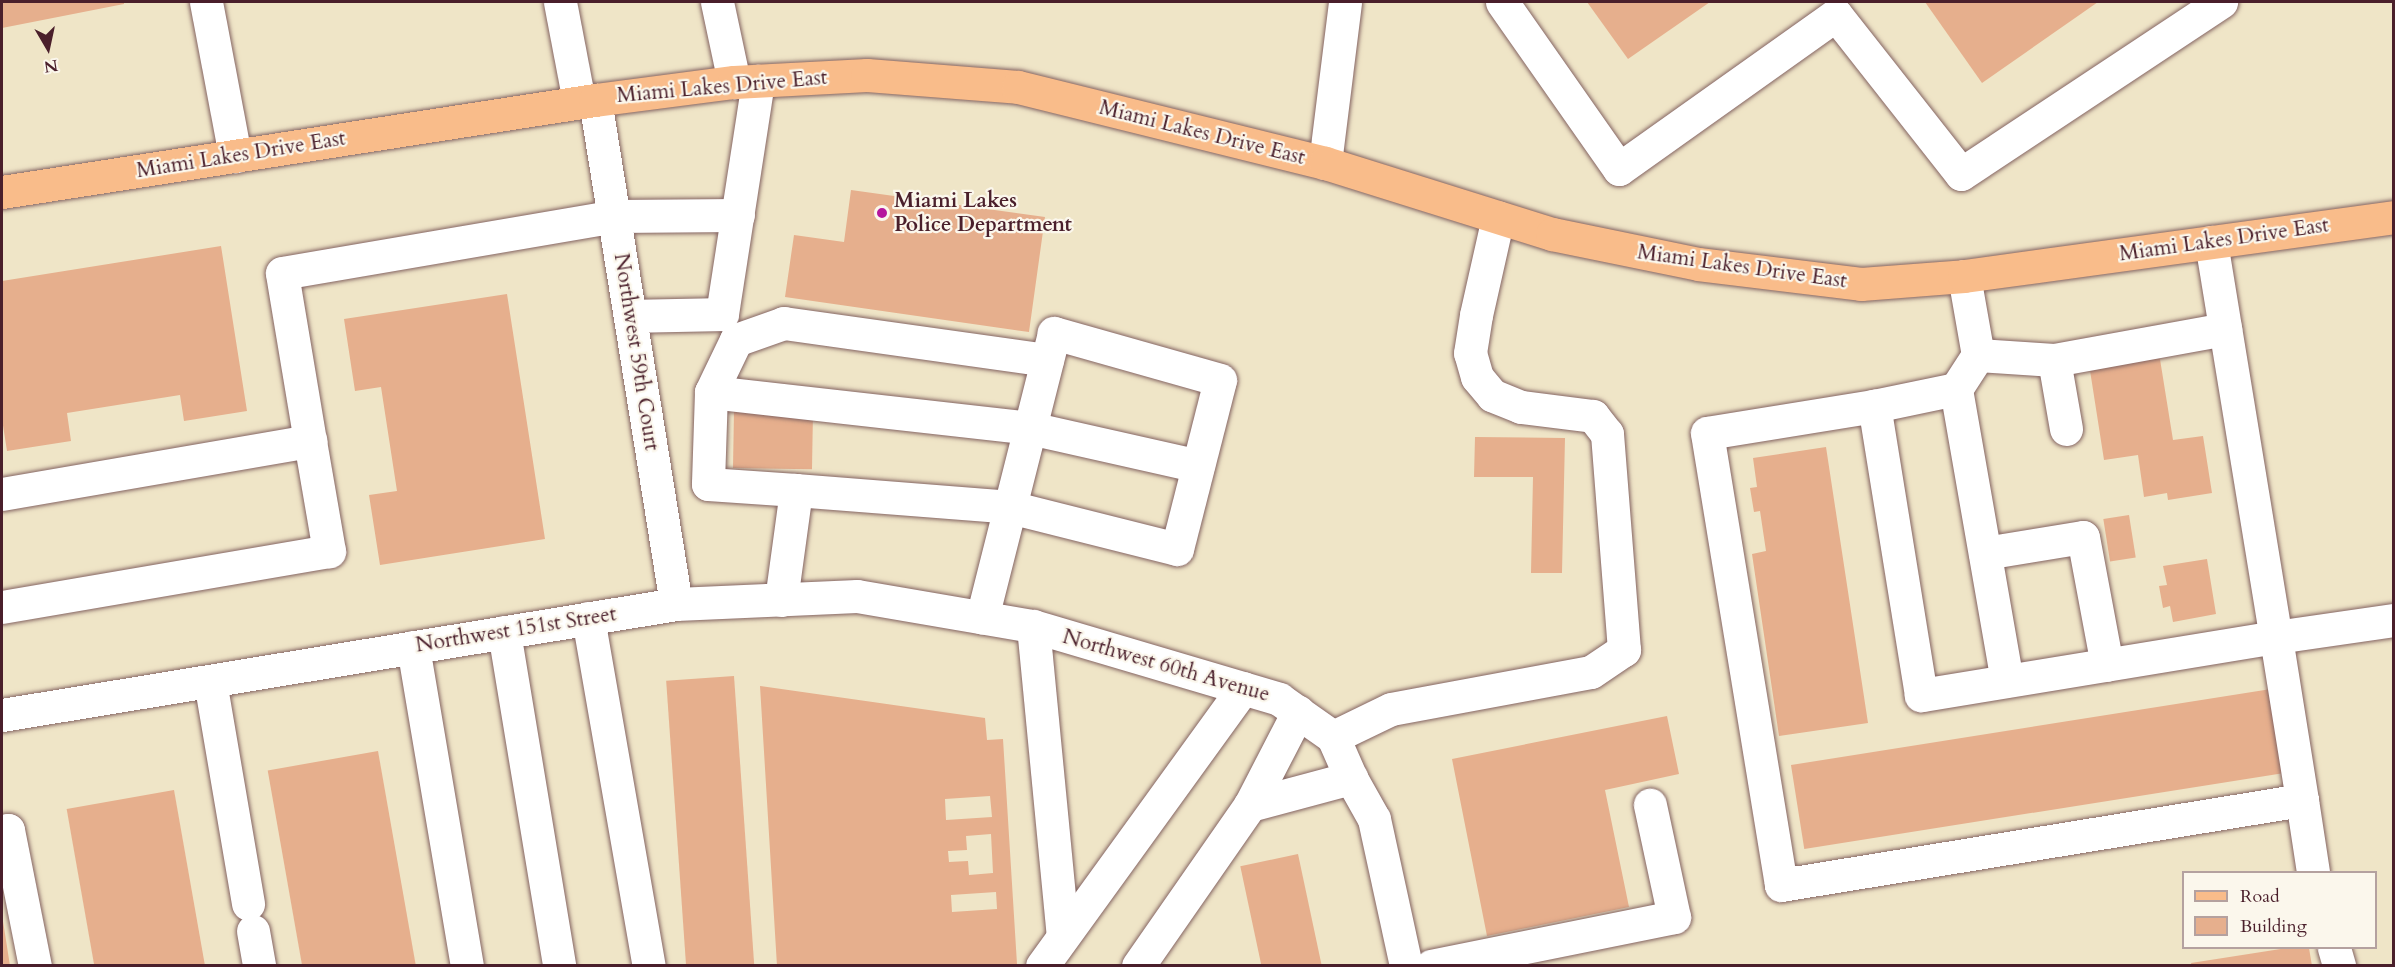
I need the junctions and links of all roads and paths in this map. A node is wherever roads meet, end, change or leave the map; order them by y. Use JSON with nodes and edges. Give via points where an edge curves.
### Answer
{"nodes":[{"id":1,"x":206,"y":2,"type":"edge"},
{"id":2,"x":560,"y":2,"type":"edge"},
{"id":3,"x":717,"y":2,"type":"edge"},
{"id":4,"x":1345,"y":2,"type":"edge"},
{"id":5,"x":1502,"y":2,"type":"edge"},
{"id":6,"x":2221,"y":2,"type":"edge"},
{"id":7,"x":746,"y":82,"type":"junction"},
{"id":8,"x":587,"y":101,"type":"junction"},
{"id":9,"x":235,"y":156,"type":"junction"},
{"id":10,"x":1325,"y":164,"type":"junction"},
{"id":11,"x":2,"y":192,"type":"edge"},
{"id":12,"x":738,"y":214,"type":"junction"},
{"id":13,"x":614,"y":216,"type":"junction"},
{"id":14,"x":1498,"y":217,"type":"junction"},
{"id":15,"x":2394,"y":217,"type":"edge"},
{"id":16,"x":2211,"y":242,"type":"junction"},
{"id":17,"x":1964,"y":276,"type":"junction"},
{"id":18,"x":630,"y":316,"type":"junction"},
{"id":19,"x":2225,"y":329,"type":"junction"},
{"id":20,"x":1978,"y":355,"type":"junction"},
{"id":21,"x":1047,"y":360,"type":"junction"},
{"id":22,"x":2054,"y":360,"type":"junction"},
{"id":23,"x":1956,"y":389,"type":"junction"},
{"id":24,"x":711,"y":392,"type":"junction"},
{"id":25,"x":1874,"y":406,"type":"junction"},
{"id":26,"x":1030,"y":428,"type":"junction"},
{"id":27,"x":2066,"y":429,"type":"dead end"},
{"id":28,"x":310,"y":441,"type":"junction"},
{"id":29,"x":1198,"y":466,"type":"junction"},
{"id":30,"x":796,"y":490,"type":"junction"},
{"id":31,"x":2,"y":494,"type":"edge"},
{"id":32,"x":1010,"y":507,"type":"junction"},
{"id":33,"x":1985,"y":553,"type":"junction"},
{"id":34,"x":781,"y":600,"type":"junction"},
{"id":35,"x":676,"y":604,"type":"junction"},
{"id":36,"x":2,"y":607,"type":"edge"},
{"id":37,"x":588,"y":618,"type":"junction"},
{"id":38,"x":982,"y":618,"type":"junction"},
{"id":39,"x":2394,"y":620,"type":"edge"},
{"id":40,"x":1033,"y":627,"type":"junction"},
{"id":41,"x":504,"y":632,"type":"junction"},
{"id":42,"x":2276,"y":637,"type":"junction"},
{"id":43,"x":413,"y":647,"type":"junction"},
{"id":44,"x":2107,"y":665,"type":"junction"},
{"id":45,"x":210,"y":681,"type":"junction"},
{"id":46,"x":2007,"y":681,"type":"junction"},
{"id":47,"x":1243,"y":688,"type":"junction"},
{"id":48,"x":1298,"y":712,"type":"junction"},
{"id":49,"x":2,"y":715,"type":"edge"},
{"id":50,"x":1333,"y":737,"type":"junction"},
{"id":51,"x":1351,"y":778,"type":"junction"},
{"id":52,"x":2302,"y":800,"type":"junction"},
{"id":53,"x":1250,"y":805,"type":"junction"},
{"id":54,"x":1650,"y":805,"type":"dead end"},
{"id":55,"x":2,"y":831,"type":"edge"},
{"id":56,"x":2313,"y":871,"type":"edge"},
{"id":57,"x":1063,"y":936,"type":"junction"},
{"id":58,"x":2334,"y":949,"type":"edge"},
{"id":59,"x":35,"y":966,"type":"edge"},
{"id":60,"x":259,"y":966,"type":"edge"},
{"id":61,"x":467,"y":966,"type":"edge"},
{"id":62,"x":560,"y":966,"type":"edge"},
{"id":63,"x":649,"y":966,"type":"edge"},
{"id":64,"x":1042,"y":966,"type":"edge"},
{"id":65,"x":1138,"y":966,"type":"edge"},
{"id":66,"x":1406,"y":966,"type":"edge"},
{"id":67,"x":1431,"y":966,"type":"edge"},
{"id":68,"x":2339,"y":966,"type":"edge"}],
"edges":[{"from":1,"to":9,"type":"street"},
{"from":2,"to":8,"type":"street","name":"Northwest 59th Court"},
{"from":3,"to":7,"type":"street"},
{"from":4,"to":10,"type":"street"},
{"from":5,"to":6,"type":"street","via":[[1618,169],[1836,15],[1961,174]]},
{"from":7,"to":8,"type":"main road","name":"Miami Lakes Drive East"},
{"from":7,"to":10,"type":"main road","name":"Miami Lakes Drive East","via":[[867,75],[1018,87]]},
{"from":7,"to":12,"type":"street"},
{"from":8,"to":9,"type":"main road","name":"Miami Lakes Drive East"},
{"from":8,"to":13,"type":"street","name":"Northwest 59th Court"},
{"from":9,"to":11,"type":"main road","name":"Miami Lakes Drive East"},
{"from":10,"to":14,"type":"main road","name":"Miami Lakes Drive East"},
{"from":12,"to":13,"type":"street"},
{"from":12,"to":18,"type":"street","via":[[722,314]]},
{"from":13,"to":18,"type":"street","name":"Northwest 59th Court"},
{"from":13,"to":28,"type":"street","via":[[282,273]]},
{"from":14,"to":17,"type":"main road","name":"Miami Lakes Drive East","via":[[1552,234],[1698,264],[1861,284]]},
{"from":14,"to":50,"type":"street","via":[[1470,353],[1477,378],[1492,395],[1521,407],[1593,416],[1607,434],[1624,650],[1591,672],[1391,709]]},
{"from":15,"to":16,"type":"main road","name":"Miami Lakes Drive East"},
{"from":16,"to":17,"type":"main road","name":"Miami Lakes Drive East"},
{"from":16,"to":19,"type":"street"},
{"from":17,"to":20,"type":"street"},
{"from":18,"to":35,"type":"street","name":"Northwest 59th Court"},
{"from":19,"to":22,"type":"street"},
{"from":19,"to":42,"type":"street"},
{"from":20,"to":22,"type":"street"},
{"from":20,"to":23,"type":"street"},
{"from":21,"to":24,"type":"street","via":[[784,323],[736,340]]},
{"from":21,"to":26,"type":"street"},
{"from":21,"to":29,"type":"street","via":[[1054,333],[1220,380]]},
{"from":22,"to":27,"type":"street"},
{"from":23,"to":25,"type":"street"},
{"from":23,"to":33,"type":"street"},
{"from":24,"to":26,"type":"street"},
{"from":24,"to":30,"type":"street","via":[[708,484]]},
{"from":25,"to":46,"type":"street","via":[[1921,695]]},
{"from":25,"to":52,"type":"street","via":[[1707,434],[1780,885]]},
{"from":26,"to":29,"type":"street"},
{"from":26,"to":32,"type":"street"},
{"from":28,"to":31,"type":"street"},
{"from":28,"to":36,"type":"street","via":[[329,550]]},
{"from":29,"to":32,"type":"street","via":[[1177,549]]},
{"from":30,"to":32,"type":"street"},
{"from":30,"to":34,"type":"street"},
{"from":32,"to":38,"type":"street"},
{"from":33,"to":44,"type":"street","via":[[2084,537]]},
{"from":33,"to":46,"type":"street"},
{"from":34,"to":35,"type":"street","name":"Northwest 151st Street"},
{"from":34,"to":38,"type":"street","name":"Northwest 151st Street","via":[[857,596]]},
{"from":35,"to":37,"type":"street","name":"Northwest 151st Street"},
{"from":37,"to":41,"type":"street","name":"Northwest 151st Street"},
{"from":37,"to":63,"type":"street"},
{"from":38,"to":40,"type":"street","name":"Northwest 151st Street"},
{"from":39,"to":42,"type":"street"},
{"from":40,"to":47,"type":"street","name":"Northwest 60th Avenue"},
{"from":40,"to":57,"type":"street"},
{"from":41,"to":43,"type":"street","name":"Northwest 151st Street"},
{"from":41,"to":62,"type":"street"},
{"from":42,"to":44,"type":"street"},
{"from":42,"to":52,"type":"street"},
{"from":43,"to":45,"type":"street","name":"Northwest 151st Street"},
{"from":43,"to":61,"type":"street"},
{"from":44,"to":46,"type":"street"},
{"from":45,"to":49,"type":"street","name":"Northwest 151st Street"},
{"from":45,"to":60,"type":"street"},
{"from":47,"to":48,"type":"street","name":"Northwest 60th Avenue","via":[[1280,699]]},
{"from":47,"to":57,"type":"street"},
{"from":48,"to":50,"type":"street","name":"Northwest 60th Avenue"},
{"from":48,"to":53,"type":"street"},
{"from":50,"to":51,"type":"street"},
{"from":51,"to":53,"type":"street"},
{"from":51,"to":66,"type":"street","via":[[1374,819]]},
{"from":52,"to":56,"type":"street"},
{"from":53,"to":65,"type":"street"},
{"from":54,"to":67,"type":"street","via":[[1674,917]]},
{"from":55,"to":59,"type":"street","via":[[8,830]]},
{"from":57,"to":64,"type":"street"},
{"from":58,"to":68,"type":"street"}]}
